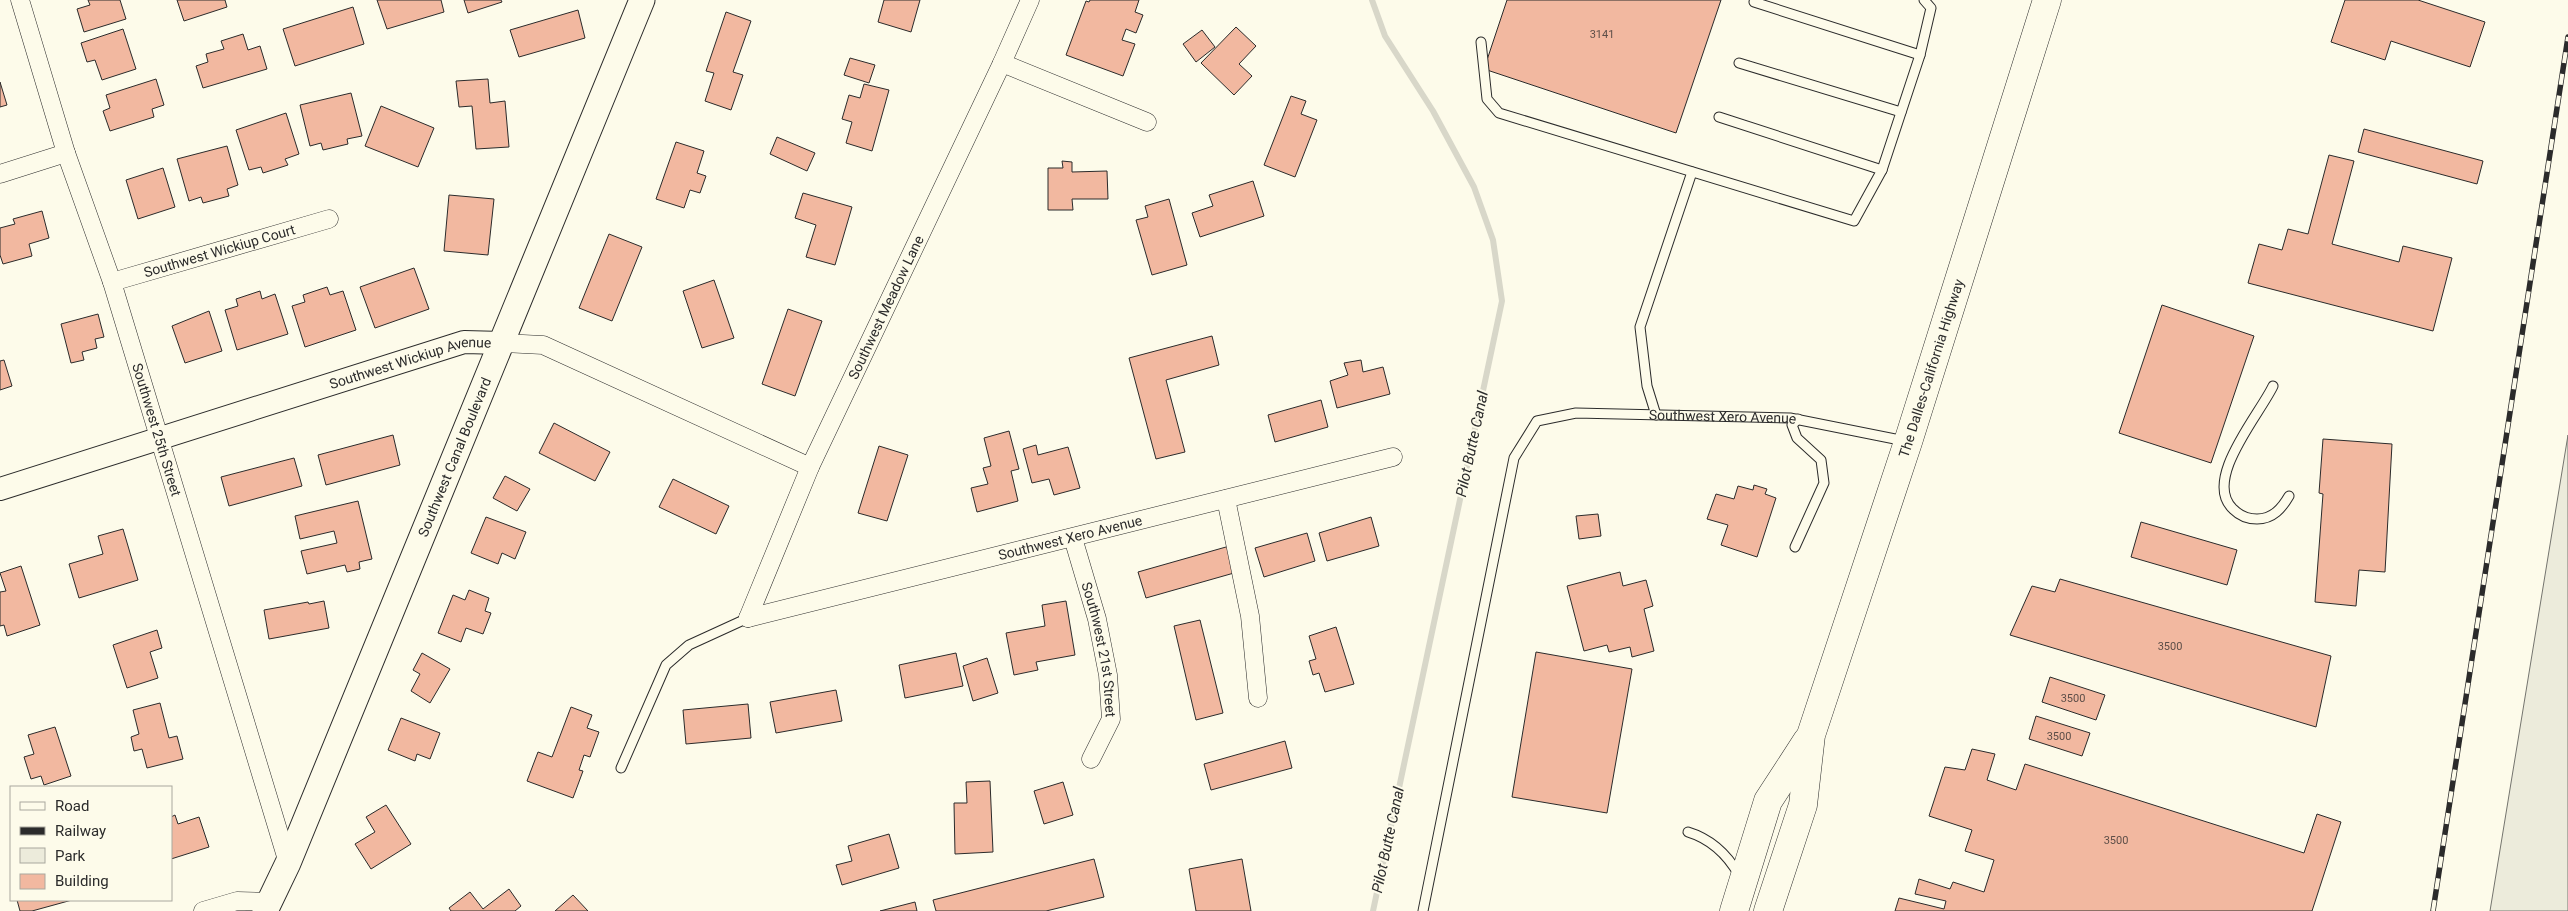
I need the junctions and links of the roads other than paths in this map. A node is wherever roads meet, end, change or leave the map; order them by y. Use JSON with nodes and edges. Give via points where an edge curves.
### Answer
{"nodes":[{"id":1,"x":20,"y":0,"type":"edge"},
{"id":2,"x":642,"y":0,"type":"edge"},
{"id":3,"x":1030,"y":0,"type":"edge"},
{"id":4,"x":1924,"y":0,"type":"edge"},
{"id":5,"x":2047,"y":0,"type":"edge"},
{"id":6,"x":1754,"y":2,"type":"dead end"},
{"id":7,"x":1481,"y":42,"type":"dead end"},
{"id":8,"x":1920,"y":54,"type":"junction"},
{"id":9,"x":1002,"y":63,"type":"junction"},
{"id":10,"x":1739,"y":63,"type":"dead end"},
{"id":11,"x":1901,"y":112,"type":"junction"},
{"id":12,"x":1718,"y":118,"type":"dead end"},
{"id":13,"x":1147,"y":122,"type":"dead end"},
{"id":14,"x":66,"y":153,"type":"junction"},
{"id":15,"x":1882,"y":170,"type":"junction"},
{"id":16,"x":1692,"y":172,"type":"junction"},
{"id":17,"x":0,"y":174,"type":"edge"},
{"id":18,"x":329,"y":219,"type":"dead end"},
{"id":19,"x":112,"y":282,"type":"junction"},
{"id":20,"x":503,"y":343,"type":"junction"},
{"id":21,"x":2272,"y":386,"type":"dead end"},
{"id":22,"x":1656,"y":415,"type":"junction"},
{"id":23,"x":1798,"y":419,"type":"junction"},
{"id":24,"x":158,"y":440,"type":"junction"},
{"id":25,"x":1908,"y":442,"type":"junction"},
{"id":26,"x":1392,"y":457,"type":"dead end"},
{"id":27,"x":810,"y":467,"type":"junction"},
{"id":28,"x":0,"y":489,"type":"edge"},
{"id":29,"x":2289,"y":496,"type":"dead end"},
{"id":30,"x":1226,"y":499,"type":"junction"},
{"id":31,"x":1073,"y":538,"type":"junction"},
{"id":32,"x":1795,"y":547,"type":"dead end"},
{"id":33,"x":748,"y":618,"type":"junction"},
{"id":34,"x":1258,"y":698,"type":"dead end"},
{"id":35,"x":1811,"y":735,"type":"junction"},
{"id":36,"x":1091,"y":758,"type":"dead end"},
{"id":37,"x":621,"y":768,"type":"dead end"},
{"id":38,"x":1688,"y":832,"type":"dead end"},
{"id":39,"x":288,"y":863,"type":"junction"},
{"id":40,"x":1743,"y":882,"type":"junction"},
{"id":41,"x":1777,"y":884,"type":"junction"},
{"id":42,"x":266,"y":907,"type":"edge"},
{"id":43,"x":203,"y":911,"type":"edge"},
{"id":44,"x":1422,"y":911,"type":"edge"},
{"id":45,"x":1734,"y":911,"type":"edge"},
{"id":46,"x":1768,"y":911,"type":"edge"},
{"id":47,"x":1774,"y":911,"type":"edge"}],
"edges":[{"from":1,"to":14,"type":"street","name":"Southwest 25th Street"},
{"from":2,"to":20,"type":"main road","name":"Southwest Canal Boulevard"},
{"from":3,"to":9,"type":"street","name":"Southwest Meadow Lane"},
{"from":4,"to":8,"type":"lane","via":[[1931,8]]},
{"from":5,"to":25,"type":"highway","name":"The Dalles-California Highway"},
{"from":6,"to":8,"type":"lane"},
{"from":7,"to":16,"type":"lane","via":[[1487,99],[1499,112]]},
{"from":8,"to":11,"type":"lane"},
{"from":9,"to":13,"type":"street"},
{"from":9,"to":27,"type":"street","name":"Southwest Meadow Lane"},
{"from":10,"to":11,"type":"lane"},
{"from":11,"to":15,"type":"lane"},
{"from":12,"to":15,"type":"lane"},
{"from":14,"to":17,"type":"street"},
{"from":14,"to":19,"type":"street","name":"Southwest 25th Street"},
{"from":15,"to":16,"type":"lane","via":[[1854,221]]},
{"from":16,"to":22,"type":"lane","via":[[1640,327],[1647,386]]},
{"from":18,"to":19,"type":"street","name":"Southwest Wickiup Court"},
{"from":19,"to":24,"type":"street","name":"Southwest 25th Street"},
{"from":20,"to":24,"type":"street","name":"Southwest Wickiup Avenue","via":[[464,342]]},
{"from":20,"to":27,"type":"street","name":"Southwest Wickiup Avenue","via":[[543,346]]},
{"from":20,"to":39,"type":"main road","name":"Southwest Canal Boulevard"},
{"from":21,"to":29,"type":"lane","via":[[2234,449],[2226,475],[2225,492],[2230,506],[2248,519],[2260,520],[2274,515]]},
{"from":22,"to":23,"type":"lane","name":"Southwest Xero Avenue"},
{"from":22,"to":44,"type":"lane","name":"Southwest Xero Avenue","via":[[1576,413],[1537,421],[1514,458]]},
{"from":23,"to":25,"type":"lane","name":"Southwest Xero Avenue"},
{"from":23,"to":32,"type":"lane","via":[[1792,425],[1797,438],[1821,460],[1824,483]]},
{"from":24,"to":28,"type":"street","name":"Southwest Wickiup Avenue"},
{"from":24,"to":39,"type":"street","name":"Southwest 25th Street"},
{"from":25,"to":35,"type":"highway","name":"The Dalles-California Highway"},
{"from":26,"to":30,"type":"street","name":"Southwest Xero Avenue"},
{"from":27,"to":33,"type":"street","name":"Southwest Meadow Lane"},
{"from":30,"to":31,"type":"street","name":"Southwest Xero Avenue"},
{"from":30,"to":34,"type":"street","via":[[1250,616]]},
{"from":31,"to":33,"type":"street","name":"Southwest Xero Avenue"},
{"from":31,"to":36,"type":"street","name":"Southwest 21st Street","via":[[1097,619],[1111,719]]},
{"from":33,"to":37,"type":"lane","via":[[689,645],[666,665]]},
{"from":35,"to":40,"type":"highway","name":"The Dalles-California Highway","via":[[1768,801]]},
{"from":35,"to":41,"type":"highway","name":"The Dalles-California Highway","via":[[1803,805]]},
{"from":38,"to":40,"type":"lane","via":[[1705,837],[1731,861]]},
{"from":39,"to":42,"type":"main road","name":"Southwest Canal Boulevard"},
{"from":40,"to":45,"type":"highway","name":"The Dalles-California Highway"},
{"from":41,"to":46,"type":"highway","name":"The Dalles-California Highway"},
{"from":41,"to":47,"type":"highway"},
{"from":42,"to":43,"type":"street","via":[[237,901]]}]}
